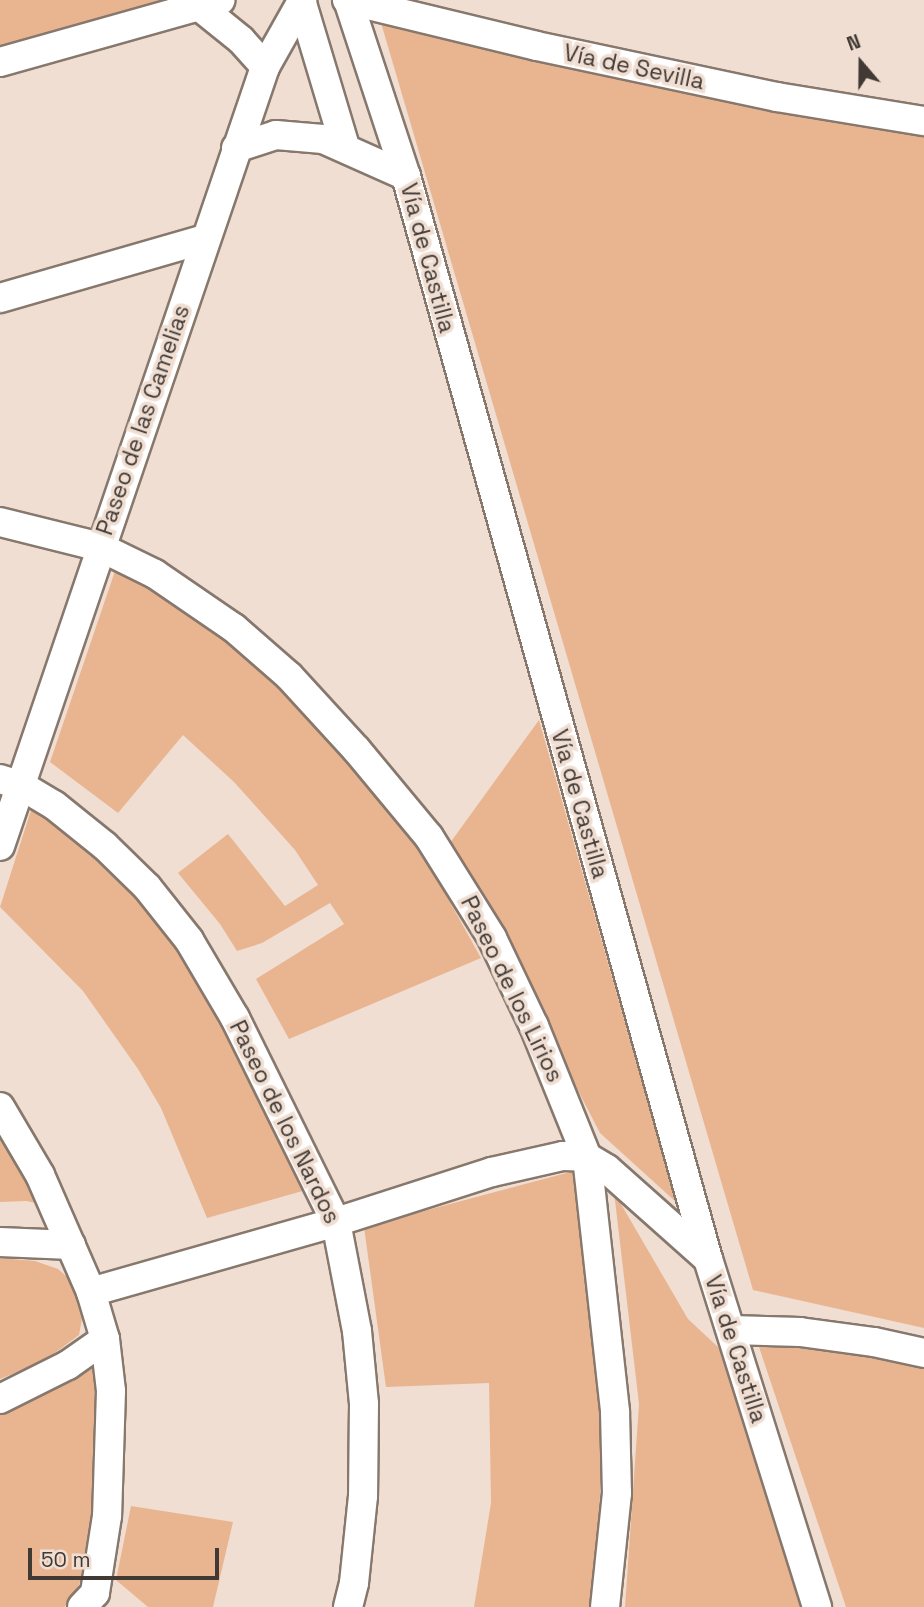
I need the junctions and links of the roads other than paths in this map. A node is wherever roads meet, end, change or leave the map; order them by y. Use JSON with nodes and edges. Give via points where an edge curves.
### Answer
{"nodes":[{"id":1,"x":348,"y":0,"type":"edge"},
{"id":2,"x":301,"y":1,"type":"edge"},
{"id":3,"x":209,"y":3,"type":"edge"},
{"id":4,"x":425,"y":9,"type":"edge"},
{"id":5,"x":0,"y":62,"type":"edge"},
{"id":6,"x":265,"y":67,"type":"junction"},
{"id":7,"x":924,"y":121,"type":"edge"},
{"id":8,"x":345,"y":147,"type":"junction"},
{"id":9,"x":236,"y":148,"type":"junction"},
{"id":10,"x":405,"y":176,"type":"junction"},
{"id":11,"x":204,"y":239,"type":"junction"},
{"id":12,"x":0,"y":298,"type":"edge"},
{"id":13,"x":0,"y":522,"type":"edge"},
{"id":14,"x":100,"y":547,"type":"junction"},
{"id":15,"x":11,"y":782,"type":"edge"},
{"id":16,"x":0,"y":846,"type":"edge"},
{"id":17,"x":0,"y":1107,"type":"edge"},
{"id":18,"x":587,"y":1157,"type":"junction"},
{"id":19,"x":336,"y":1222,"type":"junction"},
{"id":20,"x":0,"y":1242,"type":"edge"},
{"id":21,"x":71,"y":1245,"type":"junction"},
{"id":22,"x":708,"y":1259,"type":"junction"},
{"id":23,"x":91,"y":1292,"type":"junction"},
{"id":24,"x":731,"y":1330,"type":"junction"},
{"id":25,"x":105,"y":1339,"type":"junction"},
{"id":26,"x":924,"y":1353,"type":"edge"},
{"id":27,"x":0,"y":1399,"type":"edge"},
{"id":28,"x":95,"y":1602,"type":"edge"},
{"id":29,"x":348,"y":1607,"type":"edge"},
{"id":30,"x":605,"y":1607,"type":"edge"},
{"id":31,"x":817,"y":1607,"type":"edge"}],
"edges":[{"from":1,"to":4,"type":"street","name":"Vía de Sevilla"},
{"from":1,"to":10,"type":"street","name":"Vía de Castilla"},
{"from":2,"to":6,"type":"street","name":"Paseo de las Camelias"},
{"from":2,"to":8,"type":"street"},
{"from":3,"to":5,"type":"street"},
{"from":3,"to":6,"type":"street"},
{"from":4,"to":7,"type":"street","name":"Vía de Sevilla","via":[[537,46],[777,97]]},
{"from":6,"to":9,"type":"street","name":"Paseo de las Camelias"},
{"from":8,"to":9,"type":"street","via":[[297,134],[276,135]]},
{"from":8,"to":10,"type":"street"},
{"from":9,"to":11,"type":"street","name":"Paseo de las Camelias"},
{"from":10,"to":22,"type":"street","name":"Vía de Castilla"},
{"from":11,"to":12,"type":"street"},
{"from":11,"to":14,"type":"street","name":"Paseo de las Camelias"},
{"from":13,"to":14,"type":"street","name":"Paseo de los Lirios"},
{"from":14,"to":15,"type":"street","name":"Paseo de las Camelias"},
{"from":14,"to":18,"type":"street","name":"Paseo de los Lirios","via":[[155,574],[234,628],[289,676],[429,837],[492,938],[534,1026]]},
{"from":15,"to":16,"type":"street","name":"Paseo de las Camelias"},
{"from":15,"to":19,"type":"street","name":"Paseo de los Nardos","via":[[54,805],[104,846],[147,887],[189,940],[235,1018]]},
{"from":17,"to":21,"type":"street","via":[[40,1175]]},
{"from":18,"to":19,"type":"street","via":[[533,1161]]},
{"from":18,"to":22,"type":"street","via":[[629,1186]]},
{"from":18,"to":30,"type":"street","name":"Paseo de los Lirios","via":[[615,1412],[617,1493]]},
{"from":19,"to":23,"type":"street"},
{"from":19,"to":29,"type":"street","name":"Paseo de los Nardos","via":[[355,1319],[364,1404],[363,1496]]},
{"from":20,"to":21,"type":"street"},
{"from":21,"to":23,"type":"street"},
{"from":22,"to":24,"type":"street","name":"Vía de Castilla"},
{"from":23,"to":25,"type":"street"},
{"from":24,"to":26,"type":"street","via":[[800,1332]]},
{"from":24,"to":31,"type":"street","name":"Vía de Castilla"},
{"from":25,"to":27,"type":"street","via":[[68,1365]]},
{"from":25,"to":28,"type":"street","via":[[111,1451]]}]}
